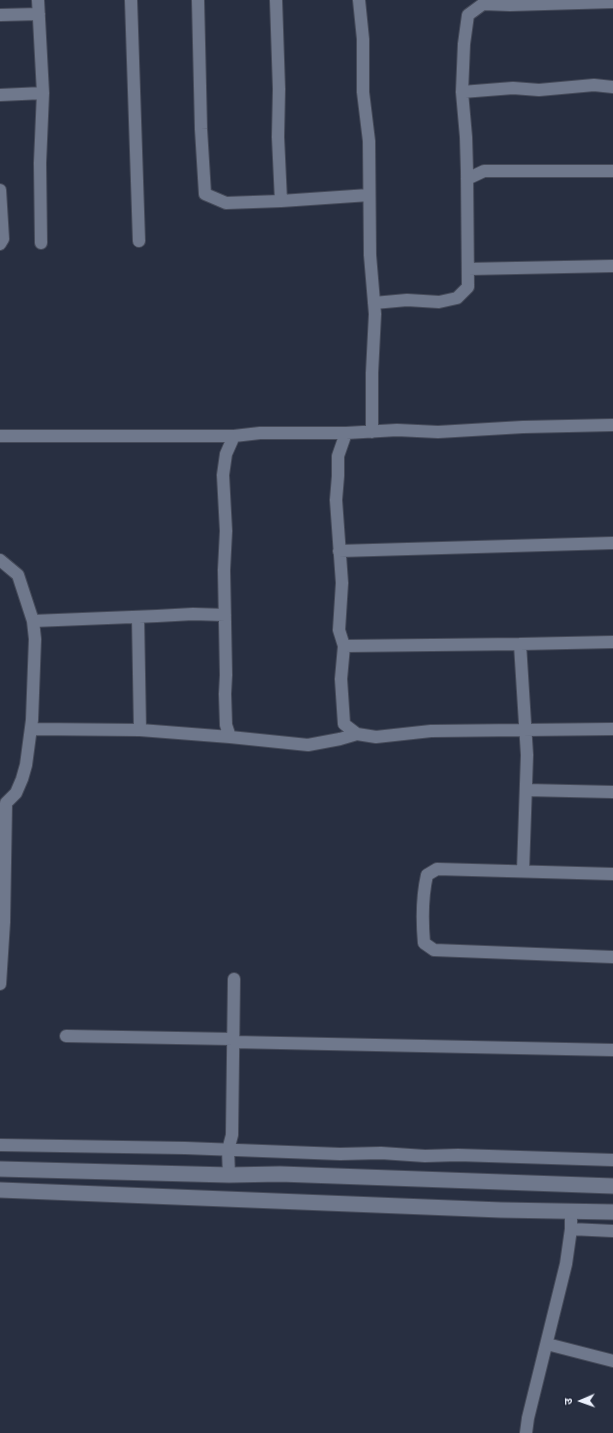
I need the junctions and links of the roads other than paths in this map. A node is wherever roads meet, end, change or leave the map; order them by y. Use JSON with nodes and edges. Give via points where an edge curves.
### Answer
{"nodes":[{"id":1,"x":38,"y":0,"type":"edge"},
{"id":2,"x":131,"y":0,"type":"edge"},
{"id":3,"x":198,"y":0,"type":"edge"},
{"id":4,"x":276,"y":0,"type":"edge"},
{"id":5,"x":359,"y":0,"type":"edge"},
{"id":6,"x":613,"y":2,"type":"edge"},
{"id":7,"x":39,"y":14,"type":"junction"},
{"id":8,"x":0,"y":15,"type":"edge"},
{"id":9,"x":613,"y":87,"type":"edge"},
{"id":10,"x":462,"y":92,"type":"junction"},
{"id":11,"x":43,"y":93,"type":"junction"},
{"id":12,"x":0,"y":95,"type":"edge"},
{"id":13,"x":613,"y":171,"type":"edge"},
{"id":14,"x":467,"y":179,"type":"junction"},
{"id":15,"x":0,"y":190,"type":"edge"},
{"id":16,"x":369,"y":195,"type":"junction"},
{"id":17,"x":281,"y":201,"type":"junction"},
{"id":18,"x":139,"y":242,"type":"dead end"},
{"id":19,"x":0,"y":244,"type":"edge"},
{"id":20,"x":41,"y":244,"type":"dead end"},
{"id":21,"x":613,"y":266,"type":"edge"},
{"id":22,"x":468,"y":269,"type":"junction"},
{"id":23,"x":374,"y":303,"type":"junction"},
{"id":24,"x":613,"y":425,"type":"edge"},
{"id":25,"x":372,"y":432,"type":"junction"},
{"id":26,"x":346,"y":433,"type":"junction"},
{"id":27,"x":0,"y":436,"type":"edge"},
{"id":28,"x":234,"y":436,"type":"junction"},
{"id":29,"x":613,"y":543,"type":"edge"},
{"id":30,"x":339,"y":551,"type":"junction"},
{"id":31,"x":0,"y":560,"type":"edge"},
{"id":32,"x":226,"y":615,"type":"junction"},
{"id":33,"x":138,"y":617,"type":"junction"},
{"id":34,"x":33,"y":621,"type":"junction"},
{"id":35,"x":613,"y":642,"type":"edge"},
{"id":36,"x":520,"y":644,"type":"junction"},
{"id":37,"x":344,"y":646,"type":"junction"},
{"id":38,"x":31,"y":729,"type":"junction"},
{"id":39,"x":613,"y":729,"type":"edge"},
{"id":40,"x":140,"y":730,"type":"junction"},
{"id":41,"x":524,"y":731,"type":"junction"},
{"id":42,"x":357,"y":734,"type":"junction"},
{"id":43,"x":230,"y":737,"type":"junction"},
{"id":44,"x":526,"y":790,"type":"junction"},
{"id":45,"x":613,"y":792,"type":"edge"},
{"id":46,"x":3,"y":811,"type":"edge"},
{"id":47,"x":523,"y":871,"type":"junction"},
{"id":48,"x":613,"y":874,"type":"edge"},
{"id":49,"x":613,"y":957,"type":"edge"},
{"id":50,"x":234,"y":979,"type":"dead end"},
{"id":51,"x":0,"y":981,"type":"edge"},
{"id":52,"x":0,"y":984,"type":"edge"},
{"id":53,"x":66,"y":1036,"type":"dead end"},
{"id":54,"x":233,"y":1040,"type":"junction"},
{"id":55,"x":613,"y":1050,"type":"edge"},
{"id":56,"x":0,"y":1145,"type":"edge"},
{"id":57,"x":228,"y":1150,"type":"junction"},
{"id":58,"x":613,"y":1160,"type":"edge"},
{"id":59,"x":0,"y":1169,"type":"edge"},
{"id":60,"x":229,"y":1175,"type":"junction"},
{"id":61,"x":613,"y":1186,"type":"edge"},
{"id":62,"x":0,"y":1190,"type":"edge"},
{"id":63,"x":571,"y":1212,"type":"junction"},
{"id":64,"x":613,"y":1212,"type":"edge"},
{"id":65,"x":571,"y":1229,"type":"junction"},
{"id":66,"x":613,"y":1231,"type":"edge"},
{"id":67,"x":547,"y":1344,"type":"junction"},
{"id":68,"x":613,"y":1361,"type":"edge"},
{"id":69,"x":526,"y":1433,"type":"edge"}],
"edges":[{"from":1,"to":7,"type":"street"},
{"from":2,"to":18,"type":"street"},
{"from":3,"to":17,"type":"street","via":[[205,194],[226,203]]},
{"from":4,"to":17,"type":"street"},
{"from":5,"to":16,"type":"street","via":[[369,141]]},
{"from":6,"to":10,"type":"street","via":[[483,4],[468,14]]},
{"from":7,"to":8,"type":"street"},
{"from":7,"to":11,"type":"street"},
{"from":9,"to":10,"type":"street","via":[[594,85],[539,90],[513,88]]},
{"from":10,"to":14,"type":"street"},
{"from":11,"to":12,"type":"street"},
{"from":11,"to":20,"type":"street","via":[[40,163]]},
{"from":13,"to":14,"type":"street","via":[[484,171]]},
{"from":14,"to":22,"type":"street"},
{"from":15,"to":19,"type":"street","via":[[3,239]]},
{"from":16,"to":17,"type":"street"},
{"from":16,"to":23,"type":"street"},
{"from":21,"to":22,"type":"street"},
{"from":22,"to":23,"type":"street","via":[[468,286],[456,298],[439,302],[407,300]]},
{"from":23,"to":25,"type":"street"},
{"from":24,"to":25,"type":"street"},
{"from":25,"to":26,"type":"street"},
{"from":26,"to":28,"type":"street","via":[[260,433]]},
{"from":26,"to":30,"type":"street","via":[[338,456],[336,500]]},
{"from":27,"to":28,"type":"street"},
{"from":28,"to":32,"type":"street","via":[[226,454],[223,475]]},
{"from":29,"to":30,"type":"street"},
{"from":30,"to":37,"type":"street","via":[[342,583],[339,630]]},
{"from":31,"to":34,"type":"street","via":[[18,575]]},
{"from":32,"to":33,"type":"street"},
{"from":32,"to":43,"type":"street","via":[[226,725]]},
{"from":33,"to":34,"type":"street"},
{"from":33,"to":40,"type":"street"},
{"from":34,"to":38,"type":"street"},
{"from":35,"to":36,"type":"street"},
{"from":36,"to":37,"type":"street"},
{"from":36,"to":41,"type":"street"},
{"from":37,"to":42,"type":"street","via":[[341,679],[344,724]]},
{"from":38,"to":40,"type":"street"},
{"from":38,"to":46,"type":"street","via":[[24,772],[16,793],[6,803]]},
{"from":39,"to":41,"type":"street"},
{"from":40,"to":43,"type":"street"},
{"from":41,"to":42,"type":"street","via":[[431,732],[376,737]]},
{"from":41,"to":44,"type":"street","via":[[527,755]]},
{"from":42,"to":43,"type":"street","via":[[308,745]]},
{"from":44,"to":45,"type":"street"},
{"from":44,"to":47,"type":"street"},
{"from":46,"to":51,"type":"street","via":[[4,922]]},
{"from":47,"to":48,"type":"street"},
{"from":47,"to":49,"type":"street","via":[[437,869],[427,874],[422,923],[424,943],[434,950]]},
{"from":50,"to":54,"type":"street"},
{"from":51,"to":52,"type":"street"},
{"from":53,"to":54,"type":"street"},
{"from":54,"to":55,"type":"street"},
{"from":54,"to":57,"type":"street","via":[[232,1135]]},
{"from":56,"to":57,"type":"street"},
{"from":57,"to":58,"type":"street"},
{"from":57,"to":60,"type":"street"},
{"from":59,"to":60,"type":"street"},
{"from":60,"to":61,"type":"street","via":[[280,1174]]},
{"from":62,"to":63,"type":"street"},
{"from":63,"to":64,"type":"street"},
{"from":63,"to":65,"type":"street"},
{"from":65,"to":66,"type":"street"},
{"from":65,"to":67,"type":"street","via":[[566,1264]]},
{"from":67,"to":68,"type":"street"},
{"from":67,"to":69,"type":"street"}]}
